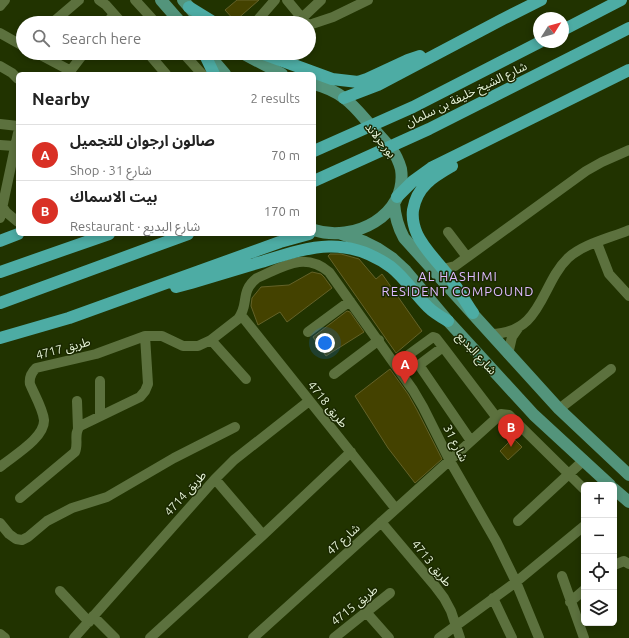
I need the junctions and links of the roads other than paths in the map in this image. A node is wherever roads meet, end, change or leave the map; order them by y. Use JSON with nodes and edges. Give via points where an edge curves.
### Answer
{"nodes":[{"id":1,"x":79,"y":0,"type":"edge"},
{"id":2,"x":100,"y":0,"type":"edge"},
{"id":3,"x":135,"y":0,"type":"edge"},
{"id":4,"x":161,"y":0,"type":"edge"},
{"id":5,"x":275,"y":0,"type":"edge"},
{"id":6,"x":287,"y":0,"type":"edge"},
{"id":7,"x":321,"y":0,"type":"edge"},
{"id":8,"x":368,"y":0,"type":"edge"},
{"id":9,"x":541,"y":0,"type":"edge"},
{"id":10,"x":621,"y":0,"type":"edge"},
{"id":11,"x":186,"y":4,"type":"edge"},
{"id":12,"x":114,"y":14,"type":"edge"},
{"id":13,"x":60,"y":16,"type":"edge"},
{"id":14,"x":150,"y":16,"type":"edge"},
{"id":15,"x":175,"y":16,"type":"edge"},
{"id":16,"x":197,"y":16,"type":"edge"},
{"id":17,"x":204,"y":16,"type":"edge"},
{"id":18,"x":261,"y":16,"type":"edge"},
{"id":19,"x":301,"y":16,"type":"edge"},
{"id":20,"x":310,"y":16,"type":"edge"},
{"id":21,"x":316,"y":20,"type":"edge"},
{"id":22,"x":569,"y":27,"type":"edge"},
{"id":23,"x":629,"y":28,"type":"edge"},
{"id":24,"x":0,"y":34,"type":"edge"},
{"id":25,"x":16,"y":42,"type":"edge"},
{"id":26,"x":533,"y":46,"type":"edge"},
{"id":27,"x":431,"y":56,"type":"junction"},
{"id":28,"x":49,"y":60,"type":"edge"},
{"id":29,"x":79,"y":60,"type":"edge"},
{"id":30,"x":154,"y":60,"type":"edge"},
{"id":31,"x":189,"y":60,"type":"edge"},
{"id":32,"x":207,"y":60,"type":"edge"},
{"id":33,"x":213,"y":60,"type":"edge"},
{"id":34,"x":255,"y":60,"type":"edge"},
{"id":35,"x":280,"y":60,"type":"edge"},
{"id":36,"x":0,"y":66,"type":"edge"},
{"id":37,"x":629,"y":70,"type":"edge"},
{"id":38,"x":70,"y":72,"type":"edge"},
{"id":39,"x":164,"y":72,"type":"edge"},
{"id":40,"x":200,"y":72,"type":"edge"},
{"id":41,"x":213,"y":72,"type":"edge"},
{"id":42,"x":223,"y":72,"type":"edge"},
{"id":43,"x":278,"y":72,"type":"edge"},
{"id":44,"x":313,"y":72,"type":"edge"},
{"id":45,"x":316,"y":73,"type":"edge"},
{"id":46,"x":16,"y":77,"type":"edge"},
{"id":47,"x":316,"y":85,"type":"edge"},
{"id":48,"x":344,"y":98,"type":"junction"},
{"id":49,"x":0,"y":124,"type":"edge"},
{"id":50,"x":16,"y":126,"type":"edge"},
{"id":51,"x":491,"y":138,"type":"junction"},
{"id":52,"x":16,"y":140,"type":"edge"},
{"id":53,"x":0,"y":144,"type":"edge"},
{"id":54,"x":14,"y":146,"type":"junction"},
{"id":55,"x":316,"y":150,"type":"edge"},
{"id":56,"x":629,"y":150,"type":"edge"},
{"id":57,"x":316,"y":180,"type":"edge"},
{"id":58,"x":395,"y":200,"type":"junction"},
{"id":59,"x":2,"y":206,"type":"junction"},
{"id":60,"x":0,"y":218,"type":"edge"},
{"id":61,"x":16,"y":221,"type":"edge"},
{"id":62,"x":629,"y":230,"type":"edge"},
{"id":63,"x":316,"y":232,"type":"edge"},
{"id":64,"x":448,"y":232,"type":"dead end"},
{"id":65,"x":339,"y":233,"type":"junction"},
{"id":66,"x":16,"y":235,"type":"edge"},
{"id":67,"x":102,"y":236,"type":"edge"},
{"id":68,"x":183,"y":236,"type":"edge"},
{"id":69,"x":300,"y":236,"type":"edge"},
{"id":70,"x":0,"y":241,"type":"edge"},
{"id":71,"x":597,"y":243,"type":"junction"},
{"id":72,"x":467,"y":257,"type":"junction"},
{"id":73,"x":448,"y":270,"type":"junction"},
{"id":74,"x":0,"y":272,"type":"edge"},
{"id":75,"x":156,"y":287,"type":"junction"},
{"id":76,"x":629,"y":296,"type":"edge"},
{"id":77,"x":350,"y":301,"type":"junction"},
{"id":78,"x":0,"y":303,"type":"edge"},
{"id":79,"x":473,"y":313,"type":"junction"},
{"id":80,"x":241,"y":315,"type":"junction"},
{"id":81,"x":448,"y":321,"type":"junction"},
{"id":82,"x":520,"y":326,"type":"junction"},
{"id":83,"x":308,"y":332,"type":"dead end"},
{"id":84,"x":491,"y":334,"type":"junction"},
{"id":85,"x":145,"y":336,"type":"junction"},
{"id":86,"x":0,"y":338,"type":"edge"},
{"id":87,"x":211,"y":340,"type":"junction"},
{"id":88,"x":378,"y":340,"type":"junction"},
{"id":89,"x":443,"y":347,"type":"junction"},
{"id":90,"x":410,"y":353,"type":"junction"},
{"id":91,"x":508,"y":354,"type":"junction"},
{"id":92,"x":396,"y":364,"type":"junction"},
{"id":93,"x":419,"y":365,"type":"junction"},
{"id":94,"x":611,"y":369,"type":"dead end"},
{"id":95,"x":334,"y":374,"type":"dead end"},
{"id":96,"x":246,"y":379,"type":"dead end"},
{"id":97,"x":100,"y":380,"type":"dead end"},
{"id":98,"x":309,"y":400,"type":"junction"},
{"id":99,"x":77,"y":401,"type":"dead end"},
{"id":100,"x":559,"y":409,"type":"junction"},
{"id":101,"x":534,"y":415,"type":"junction"},
{"id":102,"x":100,"y":416,"type":"junction"},
{"id":103,"x":496,"y":418,"type":"junction"},
{"id":104,"x":235,"y":427,"type":"dead end"},
{"id":105,"x":78,"y":428,"type":"junction"},
{"id":106,"x":522,"y":428,"type":"junction"},
{"id":107,"x":471,"y":441,"type":"junction"},
{"id":108,"x":350,"y":452,"type":"junction"},
{"id":109,"x":584,"y":460,"type":"junction"},
{"id":110,"x":450,"y":461,"type":"junction"},
{"id":111,"x":0,"y":467,"type":"edge"},
{"id":112,"x":570,"y":474,"type":"junction"},
{"id":113,"x":629,"y":475,"type":"edge"},
{"id":114,"x":215,"y":479,"type":"junction"},
{"id":115,"x":606,"y":482,"type":"edge"},
{"id":116,"x":581,"y":485,"type":"edge"},
{"id":117,"x":617,"y":492,"type":"edge"},
{"id":118,"x":20,"y":498,"type":"dead end"},
{"id":119,"x":629,"y":502,"type":"edge"},
{"id":120,"x":396,"y":509,"type":"junction"},
{"id":121,"x":518,"y":521,"type":"dead end"},
{"id":122,"x":381,"y":522,"type":"junction"},
{"id":123,"x":0,"y":523,"type":"edge"},
{"id":124,"x":581,"y":528,"type":"edge"},
{"id":125,"x":264,"y":535,"type":"junction"},
{"id":126,"x":617,"y":564,"type":"edge"},
{"id":127,"x":629,"y":564,"type":"edge"},
{"id":128,"x":562,"y":576,"type":"dead end"},
{"id":129,"x":516,"y":582,"type":"junction"},
{"id":130,"x":60,"y":591,"type":"dead end"},
{"id":131,"x":390,"y":593,"type":"dead end"},
{"id":132,"x":581,"y":593,"type":"edge"},
{"id":133,"x":493,"y":598,"type":"junction"},
{"id":134,"x":570,"y":602,"type":"junction"},
{"id":135,"x":366,"y":612,"type":"junction"},
{"id":136,"x":91,"y":619,"type":"junction"},
{"id":137,"x":455,"y":625,"type":"junction"},
{"id":138,"x":0,"y":634,"type":"edge"},
{"id":139,"x":5,"y":638,"type":"edge"},
{"id":140,"x":74,"y":638,"type":"edge"},
{"id":141,"x":115,"y":638,"type":"edge"},
{"id":142,"x":150,"y":638,"type":"edge"},
{"id":143,"x":253,"y":638,"type":"edge"},
{"id":144,"x":334,"y":638,"type":"edge"},
{"id":145,"x":389,"y":638,"type":"edge"},
{"id":146,"x":439,"y":638,"type":"edge"},
{"id":147,"x":460,"y":638,"type":"edge"},
{"id":148,"x":512,"y":638,"type":"edge"},
{"id":149,"x":539,"y":638,"type":"edge"},
{"id":150,"x":584,"y":638,"type":"edge"}],
"edges":[{"from":1,"to":13,"type":"street"},
{"from":2,"to":12,"type":"street"},
{"from":3,"to":14,"type":"street"},
{"from":4,"to":15,"type":"main road"},
{"from":5,"to":18,"type":"street"},
{"from":6,"to":19,"type":"street"},
{"from":7,"to":20,"type":"street"},
{"from":8,"to":21,"type":"street","via":[[333,17]]},
{"from":9,"to":27,"type":"highway"},
{"from":10,"to":22,"type":"highway"},
{"from":11,"to":16,"type":"main road"},
{"from":11,"to":17,"type":"highway"},
{"from":23,"to":57,"type":"highway","name":"شارع الشيخ خليفة بن سلمان","via":[[429,129]]},
{"from":24,"to":25,"type":"street"},
{"from":26,"to":55,"type":"highway","name":"شارع الشيخ خليفة بن سلمان","via":[[413,107]]},
{"from":27,"to":45,"type":"highway","via":[[408,60],[358,82],[332,79]]},
{"from":27,"to":48,"type":"highway","via":[[378,85]]},
{"from":28,"to":38,"type":"street"},
{"from":29,"to":38,"type":"street"},
{"from":30,"to":39,"type":"street"},
{"from":31,"to":40,"type":"street"},
{"from":32,"to":41,"type":"highway"},
{"from":33,"to":42,"type":"main road"},
{"from":34,"to":43,"type":"main road"},
{"from":35,"to":44,"type":"highway"},
{"from":36,"to":46,"type":"street"},
{"from":37,"to":51,"type":"highway"},
{"from":47,"to":48,"type":"main road","name":"بورجرلاند"},
{"from":48,"to":58,"type":"main road","name":"بورجرلاند","via":[[398,159],[401,170]]},
{"from":49,"to":50,"type":"street"},
{"from":51,"to":58,"type":"highway","via":[[431,168],[413,181]]},
{"from":51,"to":73,"type":"highway","via":[[484,146],[430,180],[417,195],[413,214],[417,234]]},
{"from":52,"to":54,"type":"street"},
{"from":53,"to":54,"type":"street"},
{"from":54,"to":59,"type":"street"},
{"from":56,"to":72,"type":"street","via":[[586,172]]},
{"from":58,"to":65,"type":"main road","name":"بورجرلاند","via":[[382,217],[368,227]]},
{"from":58,"to":79,"type":"main road","name":"شارع البديع","via":[[395,218],[404,238]]},
{"from":59,"to":60,"type":"street"},
{"from":59,"to":61,"type":"street"},
{"from":62,"to":71,"type":"street"},
{"from":63,"to":65,"type":"main road","name":"بورجرلاند"},
{"from":64,"to":72,"type":"street"},
{"from":65,"to":81,"type":"main road","name":"شارع البديع","via":[[365,242],[392,258]]},
{"from":66,"to":70,"type":"highway"},
{"from":67,"to":74,"type":"highway"},
{"from":68,"to":78,"type":"highway"},
{"from":69,"to":75,"type":"highway"},
{"from":71,"to":76,"type":"street","via":[[609,274]]},
{"from":71,"to":82,"type":"street","via":[[581,249],[561,266],[536,311]]},
{"from":72,"to":73,"type":"street"},
{"from":73,"to":79,"type":"highway"},
{"from":75,"to":81,"type":"highway","via":[[191,284],[296,250],[322,246],[340,247],[359,251],[381,261],[402,277],[433,311]]},
{"from":75,"to":86,"type":"highway","via":[[69,318]]},
{"from":77,"to":80,"type":"street","name":"شارع 31","via":[[329,272],[318,264],[304,261],[257,278],[248,286]]},
{"from":77,"to":83,"type":"street"},
{"from":77,"to":88,"type":"street","name":"شارع 31"},
{"from":79,"to":84,"type":"main road","name":"شارع البديع"},
{"from":80,"to":87,"type":"street","name":"طريق 4717"},
{"from":80,"to":98,"type":"street","name":"طريق 4718"},
{"from":81,"to":101,"type":"main road","name":"شارع البديع"},
{"from":82,"to":84,"type":"street","via":[[507,332]]},
{"from":82,"to":91,"type":"street","via":[[512,337]]},
{"from":84,"to":91,"type":"main road","name":"شارع البديع"},
{"from":85,"to":87,"type":"street","name":"طريق 4717","via":[[162,336],[190,347]]},
{"from":85,"to":102,"type":"street","via":[[148,384],[145,391],[137,399]]},
{"from":85,"to":111,"type":"street","name":"طريق 4717","via":[[96,354],[39,366],[33,370],[30,384],[43,415],[43,425],[35,439]]},
{"from":87,"to":96,"type":"street"},
{"from":88,"to":92,"type":"street","name":"شارع 31"},
{"from":88,"to":95,"type":"street"},
{"from":89,"to":90,"type":"street","via":[[433,337]]},
{"from":89,"to":93,"type":"street"},
{"from":89,"to":103,"type":"street"},
{"from":90,"to":92,"type":"street"},
{"from":90,"to":93,"type":"street"},
{"from":91,"to":100,"type":"main road","name":"شارع البديع"},
{"from":92,"to":110,"type":"street","name":"شارع 31","via":[[424,407]]},
{"from":93,"to":107,"type":"street"},
{"from":94,"to":100,"type":"street"},
{"from":97,"to":102,"type":"street"},
{"from":98,"to":108,"type":"street","name":"طريق 4718"},
{"from":98,"to":114,"type":"street","name":"طريق 4714","via":[[252,445]]},
{"from":99,"to":105,"type":"street"},
{"from":100,"to":113,"type":"main road","name":"شارع البديع"},
{"from":101,"to":106,"type":"street"},
{"from":101,"to":109,"type":"main road","name":"شارع البديع"},
{"from":102,"to":105,"type":"street"},
{"from":103,"to":106,"type":"street","via":[[504,413],[509,414]]},
{"from":103,"to":107,"type":"street","name":"شارع 47"},
{"from":104,"to":123,"type":"street","via":[[174,458],[107,497],[72,508],[47,521],[28,538],[16,539]]},
{"from":105,"to":118,"type":"street","via":[[76,449],[73,454]]},
{"from":106,"to":112,"type":"street"},
{"from":107,"to":110,"type":"street","name":"شارع 47"},
{"from":108,"to":120,"type":"street","name":"طريق 4718"},
{"from":108,"to":125,"type":"street"},
{"from":109,"to":112,"type":"street"},
{"from":109,"to":115,"type":"main road","name":"شارع البديع"},
{"from":110,"to":120,"type":"street","name":"شارع 47"},
{"from":110,"to":129,"type":"street","name":"شارع 31","via":[[496,541]]},
{"from":112,"to":116,"type":"street"},
{"from":112,"to":121,"type":"street"},
{"from":114,"to":125,"type":"street"},
{"from":114,"to":136,"type":"street","name":"طريق 4714"},
{"from":117,"to":119,"type":"main road","name":"شارع البديع"},
{"from":120,"to":122,"type":"street","name":"شارع 47"},
{"from":122,"to":137,"type":"street","name":"طريق 4713","via":[[435,586]]},
{"from":122,"to":143,"type":"street","name":"شارع 47"},
{"from":124,"to":129,"type":"street"},
{"from":125,"to":142,"type":"street"},
{"from":126,"to":127,"type":"street","via":[[624,561]]},
{"from":128,"to":134,"type":"street"},
{"from":129,"to":133,"type":"street"},
{"from":129,"to":149,"type":"street","name":"شارع 31"},
{"from":130,"to":136,"type":"street"},
{"from":131,"to":135,"type":"street","name":"طريق 4715"},
{"from":132,"to":134,"type":"street"},
{"from":133,"to":137,"type":"street"},
{"from":133,"to":148,"type":"street"},
{"from":134,"to":150,"type":"street"},
{"from":135,"to":144,"type":"street","name":"طريق 4715"},
{"from":135,"to":145,"type":"street"},
{"from":136,"to":140,"type":"street","name":"طريق 4714"},
{"from":136,"to":141,"type":"street"},
{"from":137,"to":146,"type":"street"},
{"from":137,"to":147,"type":"street","name":"طريق 4713"},
{"from":138,"to":139,"type":"street"}]}
